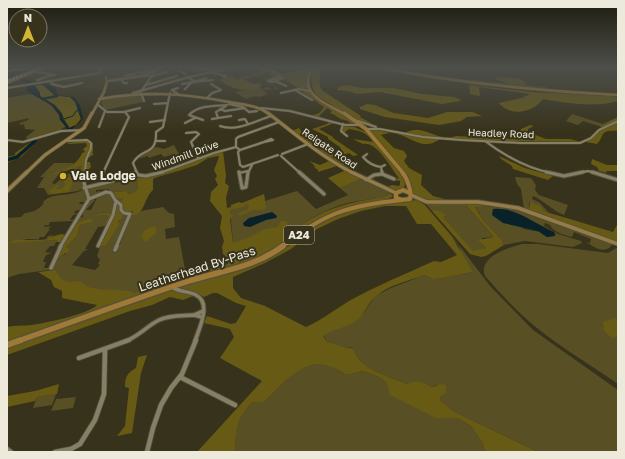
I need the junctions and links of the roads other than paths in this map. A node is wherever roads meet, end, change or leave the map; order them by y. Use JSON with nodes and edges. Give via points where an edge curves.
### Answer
{"nodes":[{"id":1,"x":106,"y":88,"type":"edge"},
{"id":2,"x":144,"y":88,"type":"edge"},
{"id":3,"x":152,"y":88,"type":"edge"},
{"id":4,"x":177,"y":88,"type":"edge"},
{"id":5,"x":218,"y":88,"type":"edge"},
{"id":6,"x":521,"y":88,"type":"edge"},
{"id":7,"x":531,"y":88,"type":"edge"},
{"id":8,"x":295,"y":90,"type":"junction"},
{"id":9,"x":310,"y":91,"type":"joint"},
{"id":10,"x":141,"y":92,"type":"junction"},
{"id":11,"x":170,"y":93,"type":"junction"},
{"id":12,"x":281,"y":93,"type":"dead end"},
{"id":13,"x":178,"y":94,"type":"junction"},
{"id":14,"x":618,"y":94,"type":"edge"},
{"id":15,"x":208,"y":98,"type":"junction"},
{"id":16,"x":99,"y":99,"type":"junction"},
{"id":17,"x":312,"y":100,"type":"dead end"},
{"id":18,"x":144,"y":101,"type":"dead end"},
{"id":19,"x":168,"y":103,"type":"junction"},
{"id":20,"x":97,"y":104,"type":"junction"},
{"id":21,"x":154,"y":104,"type":"dead end"},
{"id":22,"x":229,"y":104,"type":"junction"},
{"id":23,"x":140,"y":108,"type":"dead end"},
{"id":24,"x":245,"y":108,"type":"junction"},
{"id":25,"x":261,"y":108,"type":"junction"},
{"id":26,"x":220,"y":109,"type":"junction"},
{"id":27,"x":105,"y":111,"type":"junction"},
{"id":28,"x":257,"y":111,"type":"dead end"},
{"id":29,"x":124,"y":112,"type":"junction"},
{"id":30,"x":231,"y":116,"type":"dead end"},
{"id":31,"x":271,"y":116,"type":"junction"},
{"id":32,"x":195,"y":118,"type":"junction"},
{"id":33,"x":218,"y":118,"type":"junction"},
{"id":34,"x":249,"y":118,"type":"dead end"},
{"id":35,"x":212,"y":119,"type":"dead end"},
{"id":36,"x":245,"y":119,"type":"junction"},
{"id":37,"x":353,"y":119,"type":"junction"},
{"id":38,"x":165,"y":120,"type":"junction"},
{"id":39,"x":203,"y":120,"type":"dead end"},
{"id":40,"x":239,"y":120,"type":"dead end"},
{"id":41,"x":618,"y":121,"type":"edge"},
{"id":42,"x":150,"y":122,"type":"dead end"},
{"id":43,"x":279,"y":122,"type":"junction"},
{"id":44,"x":186,"y":123,"type":"dead end"},
{"id":45,"x":248,"y":124,"type":"junction"},
{"id":46,"x":343,"y":124,"type":"junction"},
{"id":47,"x":361,"y":125,"type":"junction"},
{"id":48,"x":220,"y":126,"type":"dead end"},
{"id":49,"x":99,"y":127,"type":"dead end"},
{"id":50,"x":378,"y":128,"type":"junction"},
{"id":51,"x":366,"y":129,"type":"junction"},
{"id":52,"x":82,"y":130,"type":"junction"},
{"id":53,"x":186,"y":133,"type":"dead end"},
{"id":54,"x":347,"y":136,"type":"dead end"},
{"id":55,"x":7,"y":140,"type":"edge"},
{"id":56,"x":156,"y":140,"type":"junction"},
{"id":57,"x":66,"y":141,"type":"junction"},
{"id":58,"x":165,"y":141,"type":"dead end"},
{"id":59,"x":484,"y":141,"type":"junction"},
{"id":60,"x":264,"y":142,"type":"dead end"},
{"id":61,"x":308,"y":144,"type":"junction"},
{"id":62,"x":236,"y":147,"type":"junction"},
{"id":63,"x":240,"y":150,"type":"junction"},
{"id":64,"x":367,"y":154,"type":"dead end"},
{"id":65,"x":280,"y":155,"type":"junction"},
{"id":66,"x":198,"y":158,"type":"junction"},
{"id":67,"x":252,"y":165,"type":"junction"},
{"id":68,"x":386,"y":165,"type":"dead end"},
{"id":69,"x":381,"y":167,"type":"junction"},
{"id":70,"x":248,"y":171,"type":"junction"},
{"id":71,"x":382,"y":174,"type":"junction"},
{"id":72,"x":100,"y":178,"type":"dead end"},
{"id":73,"x":394,"y":179,"type":"dead end"},
{"id":74,"x":366,"y":180,"type":"junction"},
{"id":75,"x":618,"y":180,"type":"edge"},
{"id":76,"x":113,"y":181,"type":"dead end"},
{"id":77,"x":408,"y":186,"type":"junction"},
{"id":78,"x":84,"y":188,"type":"junction"},
{"id":79,"x":403,"y":190,"type":"junction"},
{"id":80,"x":7,"y":191,"type":"edge"},
{"id":81,"x":324,"y":194,"type":"dead end"},
{"id":82,"x":410,"y":194,"type":"junction"},
{"id":83,"x":396,"y":195,"type":"junction"},
{"id":84,"x":89,"y":199,"type":"junction"},
{"id":85,"x":405,"y":200,"type":"junction"},
{"id":86,"x":419,"y":200,"type":"junction"},
{"id":87,"x":116,"y":201,"type":"junction"},
{"id":88,"x":387,"y":202,"type":"junction"},
{"id":89,"x":618,"y":244,"type":"edge"},
{"id":90,"x":98,"y":246,"type":"dead end"},
{"id":91,"x":115,"y":250,"type":"dead end"},
{"id":92,"x":51,"y":268,"type":"dead end"},
{"id":93,"x":172,"y":287,"type":"junction"},
{"id":94,"x":203,"y":311,"type":"junction"},
{"id":95,"x":194,"y":315,"type":"junction"},
{"id":96,"x":202,"y":317,"type":"junction"},
{"id":97,"x":7,"y":345,"type":"edge"},
{"id":98,"x":105,"y":349,"type":"junction"},
{"id":99,"x":79,"y":358,"type":"dead end"},
{"id":100,"x":180,"y":377,"type":"junction"},
{"id":101,"x":235,"y":405,"type":"dead end"},
{"id":102,"x":7,"y":449,"type":"edge"},
{"id":103,"x":11,"y":452,"type":"edge"},
{"id":104,"x":55,"y":452,"type":"edge"},
{"id":105,"x":147,"y":452,"type":"edge"}],
"edges":[{"from":1,"to":16,"type":"main road"},
{"from":2,"to":10,"type":"street"},
{"from":3,"to":10,"type":"street"},
{"from":4,"to":13,"type":"street","via":[[172,90]]},
{"from":5,"to":15,"type":"street","via":[[221,90],[212,93]]},
{"from":6,"to":14,"type":"highway"},
{"from":7,"to":14,"type":"highway"},
{"from":8,"to":9,"type":"street"},
{"from":8,"to":12,"type":"street"},
{"from":8,"to":17,"type":"street"},
{"from":9,"to":37,"type":"highway"},
{"from":10,"to":11,"type":"main road"},
{"from":10,"to":16,"type":"main road"},
{"from":10,"to":18,"type":"street"},
{"from":11,"to":13,"type":"main road"},
{"from":11,"to":19,"type":"street"},
{"from":13,"to":15,"type":"main road"},
{"from":15,"to":22,"type":"main road"},
{"from":16,"to":20,"type":"main road"},
{"from":19,"to":21,"type":"street"},
{"from":19,"to":38,"type":"street"},
{"from":20,"to":27,"type":"street"},
{"from":20,"to":52,"type":"main road"},
{"from":22,"to":24,"type":"street"},
{"from":22,"to":25,"type":"main road"},
{"from":22,"to":26,"type":"street"},
{"from":22,"to":32,"type":"street","via":[[193,110],[190,116]]},
{"from":23,"to":29,"type":"street"},
{"from":24,"to":26,"type":"street","via":[[225,111]]},
{"from":24,"to":28,"type":"street","via":[[249,112]]},
{"from":25,"to":31,"type":"main road","name":"Reigate Road"},
{"from":25,"to":46,"type":"street","via":[[293,112]]},
{"from":26,"to":33,"type":"street","via":[[216,113]]},
{"from":27,"to":29,"type":"street"},
{"from":27,"to":49,"type":"street"},
{"from":29,"to":72,"type":"street","via":[[129,118]]},
{"from":30,"to":33,"type":"street"},
{"from":31,"to":43,"type":"main road","name":"Reigate Road"},
{"from":31,"to":45,"type":"street"},
{"from":32,"to":39,"type":"street"},
{"from":32,"to":44,"type":"street"},
{"from":33,"to":35,"type":"street"},
{"from":34,"to":36,"type":"street"},
{"from":36,"to":40,"type":"street"},
{"from":36,"to":45,"type":"street"},
{"from":37,"to":47,"type":"highway"},
{"from":37,"to":50,"type":"street","name":"Headley Road"},
{"from":38,"to":42,"type":"street"},
{"from":38,"to":56,"type":"street","via":[[163,127],[156,132]]},
{"from":41,"to":59,"type":"street","name":"Headley Road","via":[[580,143]]},
{"from":43,"to":61,"type":"main road","name":"Reigate Road"},
{"from":43,"to":62,"type":"street","via":[[238,137]]},
{"from":45,"to":48,"type":"street","via":[[228,129]]},
{"from":46,"to":47,"type":"street"},
{"from":46,"to":54,"type":"street","via":[[341,131]]},
{"from":47,"to":51,"type":"highway"},
{"from":50,"to":51,"type":"street","name":"Headley Road"},
{"from":50,"to":59,"type":"street","name":"Headley Road","via":[[422,137]]},
{"from":51,"to":77,"type":"highway","via":[[405,176]]},
{"from":52,"to":55,"type":"street","via":[[61,131],[30,141]]},
{"from":52,"to":57,"type":"main road"},
{"from":53,"to":66,"type":"street","via":[[199,134],[191,142]]},
{"from":56,"to":58,"type":"street"},
{"from":56,"to":66,"type":"street","name":"Windmill Drive","via":[[154,147],[138,156],[135,161],[134,169],[139,176],[162,173]]},
{"from":57,"to":78,"type":"street","via":[[87,140],[91,143],[86,160]]},
{"from":57,"to":80,"type":"main road","via":[[40,159]]},
{"from":59,"to":75,"type":"street","via":[[507,157],[541,171],[564,176],[588,171]]},
{"from":60,"to":63,"type":"street"},
{"from":61,"to":65,"type":"street"},
{"from":61,"to":74,"type":"main road","name":"Reigate Road","via":[[341,167]]},
{"from":62,"to":63,"type":"street"},
{"from":62,"to":66,"type":"street","name":"Windmill Drive"},
{"from":63,"to":67,"type":"street","via":[[238,152],[241,166]]},
{"from":64,"to":69,"type":"street","via":[[363,158],[372,165]]},
{"from":65,"to":67,"type":"street"},
{"from":65,"to":81,"type":"street"},
{"from":67,"to":70,"type":"street"},
{"from":68,"to":69,"type":"street"},
{"from":69,"to":71,"type":"street"},
{"from":70,"to":70,"type":"street","via":[[246,187],[242,188],[239,172]]},
{"from":71,"to":73,"type":"street"},
{"from":71,"to":74,"type":"street"},
{"from":74,"to":83,"type":"main road","name":"Reigate Road"},
{"from":76,"to":78,"type":"street"},
{"from":77,"to":79,"type":"highway"},
{"from":77,"to":82,"type":"highway"},
{"from":78,"to":84,"type":"street"},
{"from":79,"to":82,"type":"highway"},
{"from":79,"to":83,"type":"highway","name":"Leatherhead By-Pass"},
{"from":82,"to":85,"type":"highway","via":[[411,197]]},
{"from":82,"to":86,"type":"main road"},
{"from":83,"to":85,"type":"highway"},
{"from":83,"to":88,"type":"highway","name":"Leatherhead By-Pass","number":"A24"},
{"from":84,"to":87,"type":"street","via":[[110,192]]},
{"from":84,"to":92,"type":"street","via":[[57,252]]},
{"from":85,"to":86,"type":"main road"},
{"from":85,"to":88,"type":"highway","name":"Leatherhead By-Pass","number":"A24"},
{"from":86,"to":89,"type":"main road","via":[[442,203],[478,202],[512,207]]},
{"from":87,"to":90,"type":"street","via":[[113,215]]},
{"from":87,"to":91,"type":"street","via":[[122,205],[121,210],[124,213],[130,214]]},
{"from":88,"to":93,"type":"highway","name":"Leatherhead By-Pass","number":"A24","via":[[359,206],[337,213],[264,258],[239,268]]},
{"from":93,"to":94,"type":"street","via":[[198,296],[203,303]]},
{"from":93,"to":97,"type":"highway","name":"Leatherhead By-Pass","number":"A24"},
{"from":94,"to":95,"type":"street"},
{"from":94,"to":96,"type":"street"},
{"from":95,"to":96,"type":"street"},
{"from":95,"to":98,"type":"street","via":[[159,320],[135,338]]},
{"from":96,"to":100,"type":"street"},
{"from":98,"to":99,"type":"street"},
{"from":98,"to":104,"type":"street","via":[[104,394],[95,420],[80,444],[71,449]]},
{"from":100,"to":101,"type":"street"},
{"from":100,"to":105,"type":"street","via":[[165,398]]},
{"from":102,"to":103,"type":"street"}]}
